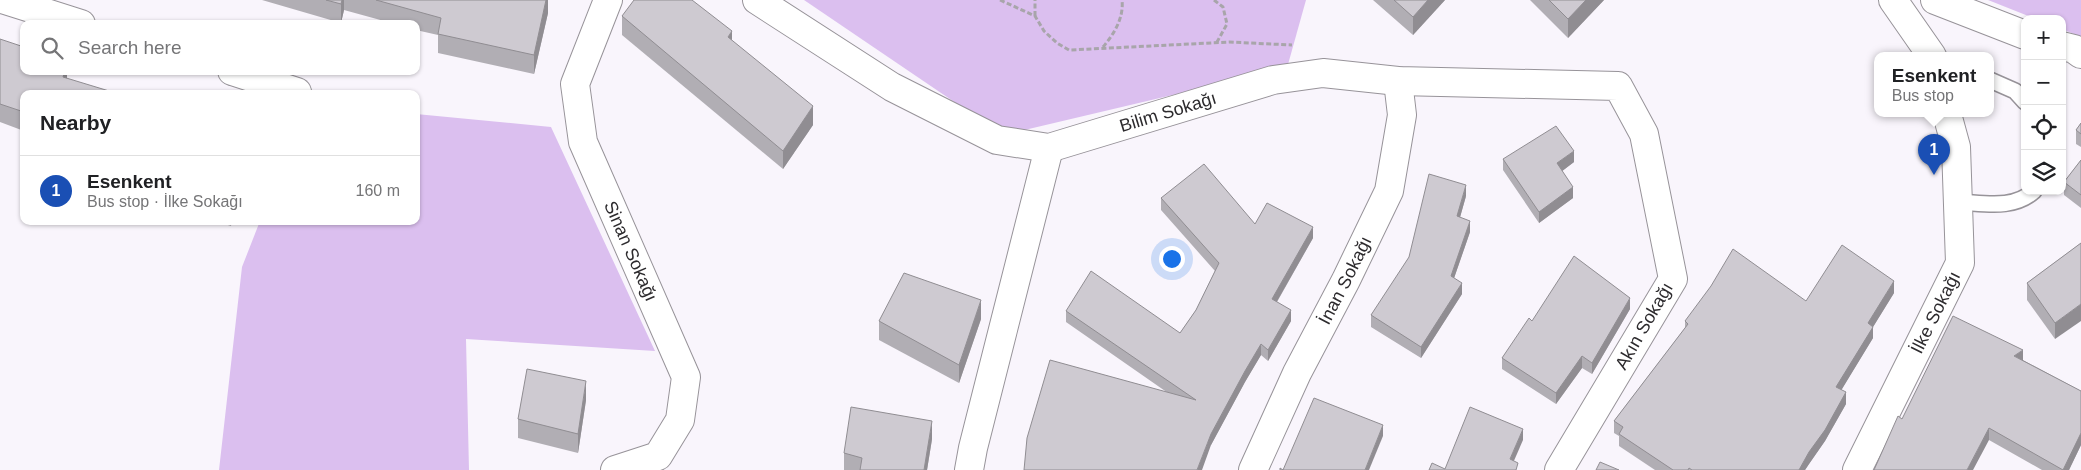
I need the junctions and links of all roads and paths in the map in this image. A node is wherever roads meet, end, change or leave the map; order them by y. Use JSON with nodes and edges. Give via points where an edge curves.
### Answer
{"nodes":[{"id":1,"x":5,"y":0,"type":"edge"},
{"id":2,"x":608,"y":0,"type":"edge"},
{"id":3,"x":757,"y":0,"type":"edge"},
{"id":4,"x":1000,"y":0,"type":"edge"},
{"id":5,"x":1035,"y":0,"type":"edge"},
{"id":6,"x":1122,"y":0,"type":"edge"},
{"id":7,"x":1214,"y":0,"type":"edge"},
{"id":8,"x":1893,"y":0,"type":"edge"},
{"id":9,"x":1935,"y":0,"type":"edge"},
{"id":10,"x":1035,"y":16,"type":"junction"},
{"id":11,"x":68,"y":20,"type":"edge"},
{"id":12,"x":2021,"y":33,"type":"edge"},
{"id":13,"x":1217,"y":42,"type":"junction"},
{"id":14,"x":1103,"y":47,"type":"junction"},
{"id":15,"x":2066,"y":47,"type":"edge"},
{"id":16,"x":1932,"y":52,"type":"edge"},
{"id":17,"x":2081,"y":54,"type":"edge"},
{"id":18,"x":1323,"y":74,"type":"junction"},
{"id":19,"x":245,"y":75,"type":"edge"},
{"id":20,"x":1398,"y":81,"type":"junction"},
{"id":21,"x":1994,"y":82,"type":"edge"},
{"id":22,"x":1618,"y":86,"type":"joint"},
{"id":23,"x":292,"y":90,"type":"edge"},
{"id":24,"x":2021,"y":97,"type":"edge"},
{"id":25,"x":1948,"y":117,"type":"edge"},
{"id":26,"x":1049,"y":148,"type":"junction"},
{"id":27,"x":2029,"y":195,"type":"edge"},
{"id":28,"x":1958,"y":202,"type":"junction"},
{"id":29,"x":615,"y":470,"type":"edge"},
{"id":30,"x":969,"y":470,"type":"edge"},
{"id":31,"x":1253,"y":470,"type":"edge"},
{"id":32,"x":1559,"y":470,"type":"edge"},
{"id":33,"x":1857,"y":470,"type":"edge"}],
"edges":[{"from":1,"to":11,"type":"street"},
{"from":2,"to":29,"type":"street","name":"Sinan Sokağı","via":[[575,84],[583,142],[686,377],[680,420],[658,456]]},
{"from":3,"to":26,"type":"street","name":"Bilim Sokağı","via":[[892,87],[996,140]]},
{"from":4,"to":10,"type":"path"},
{"from":5,"to":10,"type":"path"},
{"from":6,"to":14,"type":"path","via":[[1120,20]]},
{"from":7,"to":13,"type":"path","via":[[1223,7],[1227,24]]},
{"from":8,"to":16,"type":"street"},
{"from":9,"to":12,"type":"street"},
{"from":10,"to":14,"type":"path","via":[[1056,43],[1069,50]]},
{"from":13,"to":14,"type":"path"},
{"from":13,"to":18,"type":"path","via":[[1295,45]]},
{"from":15,"to":17,"type":"street"},
{"from":18,"to":20,"type":"street","name":"Bilim Sokağı"},
{"from":18,"to":26,"type":"street","name":"Bilim Sokağı","via":[[1273,80]]},
{"from":19,"to":23,"type":"street"},
{"from":20,"to":22,"type":"street","name":"Bilim Sokağı"},
{"from":20,"to":31,"type":"street","name":"İnan Sokağı","via":[[1402,115],[1388,191],[1297,373]]},
{"from":21,"to":24,"type":"lane","via":[[2016,91]]},
{"from":22,"to":32,"type":"street","name":"Akın Sokağı","via":[[1644,134],[1673,279]]},
{"from":25,"to":28,"type":"street","name":"İlke Sokağı","via":[[1956,147]]},
{"from":26,"to":30,"type":"street"},
{"from":27,"to":28,"type":"lane","via":[[2014,203]]},
{"from":28,"to":33,"type":"street","name":"İlke Sokağı","via":[[1960,263]]}]}
